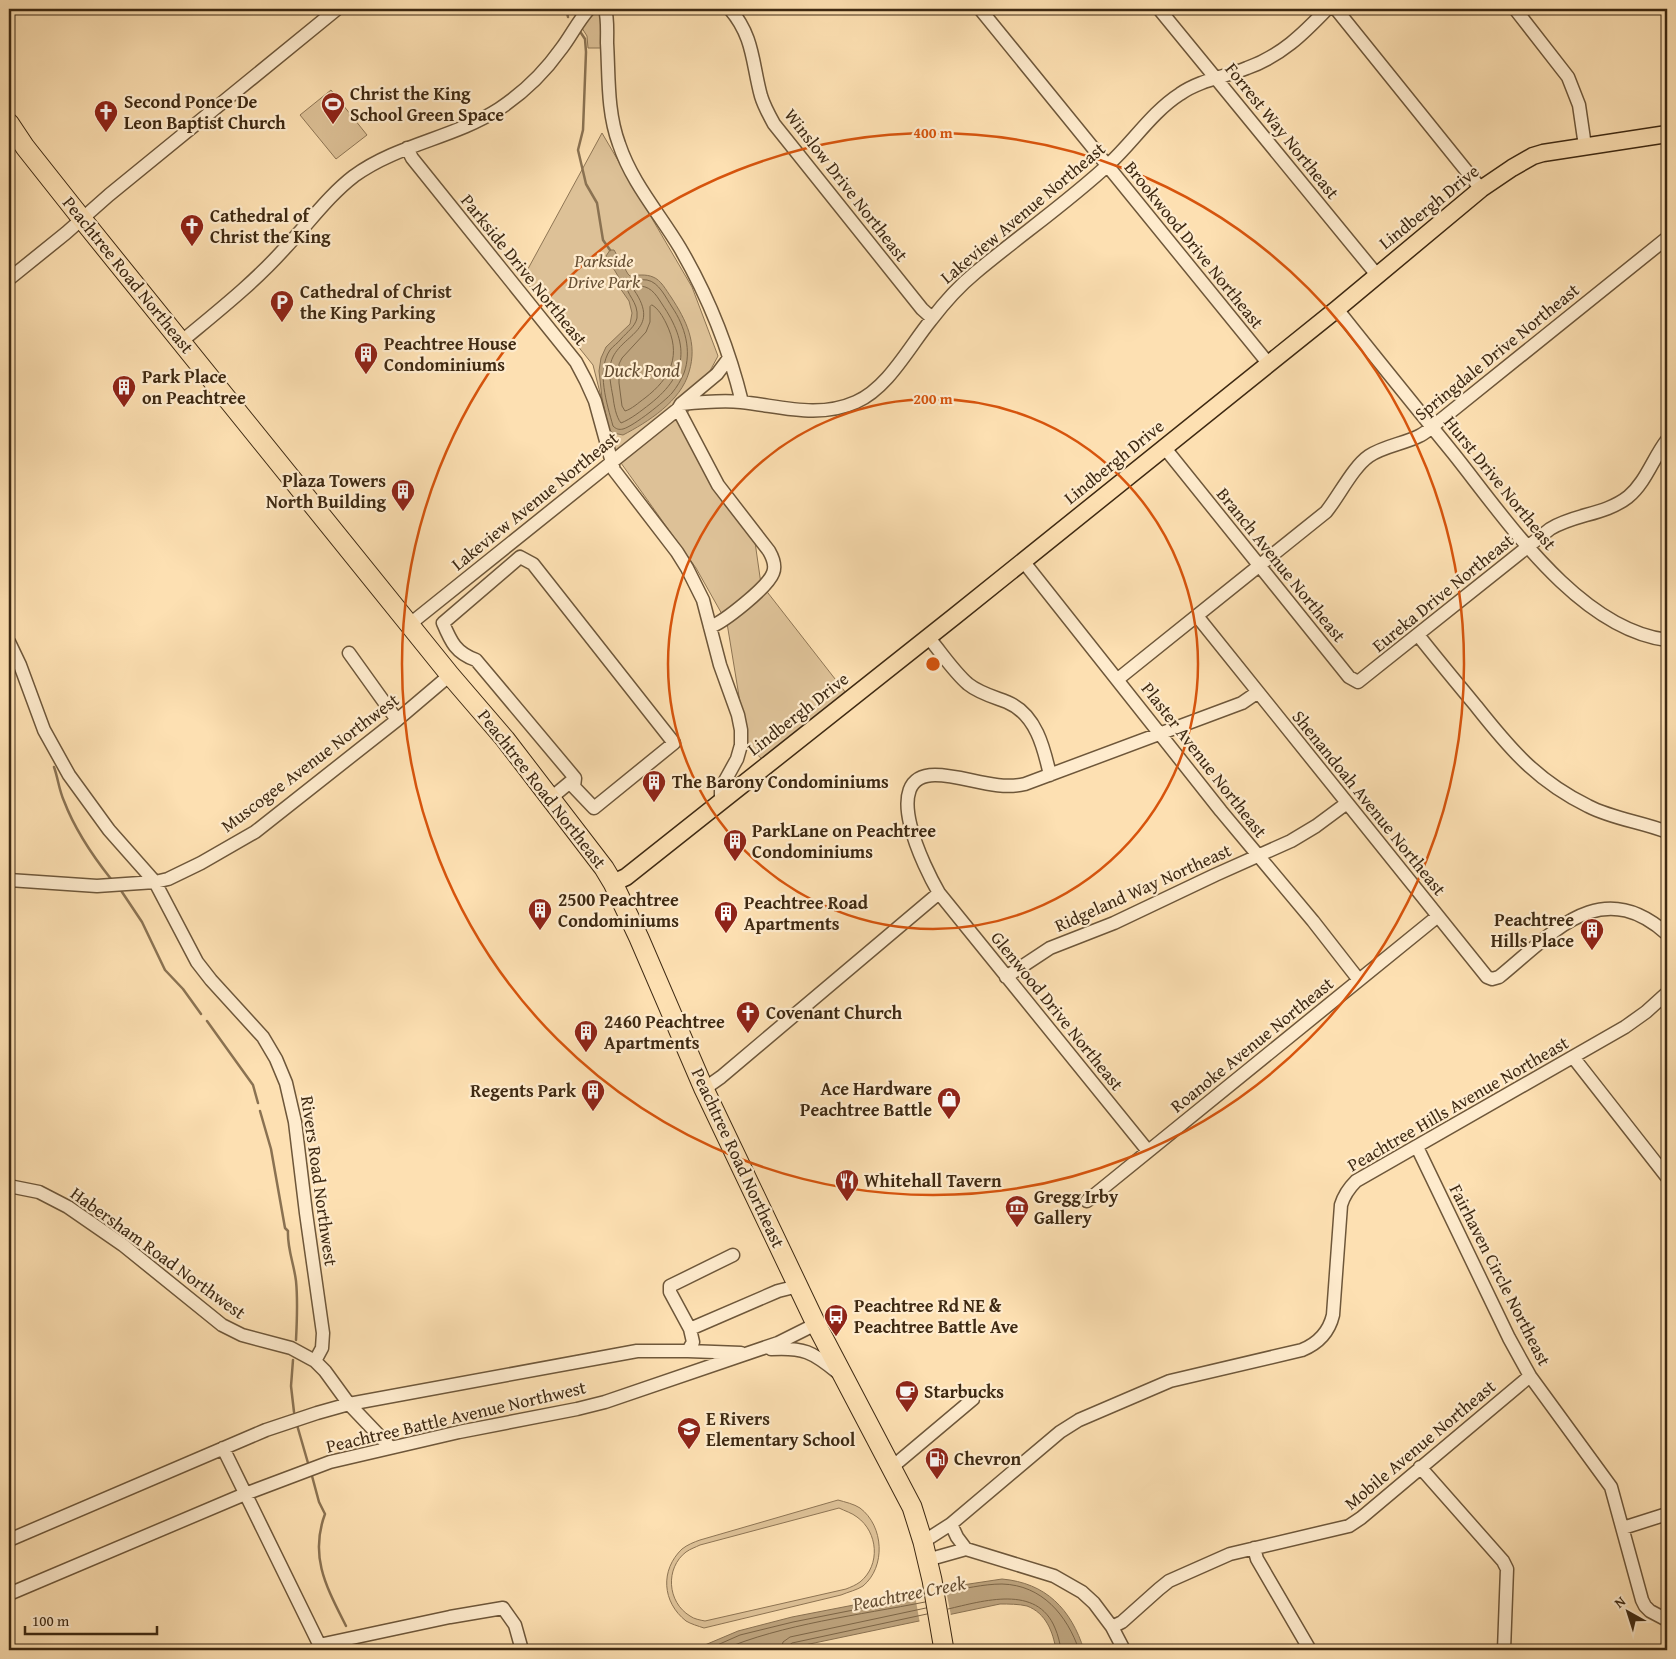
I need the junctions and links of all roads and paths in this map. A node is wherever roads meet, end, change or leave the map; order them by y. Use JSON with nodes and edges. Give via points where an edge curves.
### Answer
{"nodes":[{"id":1,"x":338,"y":9,"type":"edge"},
{"id":2,"x":589,"y":9,"type":"edge"},
{"id":3,"x":605,"y":9,"type":"edge"},
{"id":4,"x":730,"y":9,"type":"edge"},
{"id":5,"x":980,"y":9,"type":"edge"},
{"id":6,"x":1159,"y":9,"type":"edge"},
{"id":7,"x":1327,"y":9,"type":"edge"},
{"id":8,"x":1336,"y":9,"type":"edge"},
{"id":9,"x":1515,"y":9,"type":"edge"},
{"id":10,"x":1216,"y":78,"type":"junction"},
{"id":11,"x":9,"y":122,"type":"edge"},
{"id":12,"x":1667,"y":134,"type":"edge"},
{"id":13,"x":1585,"y":146,"type":"junction"},
{"id":14,"x":407,"y":148,"type":"junction"},
{"id":15,"x":23,"y":151,"type":"edge"},
{"id":16,"x":1108,"y":166,"type":"junction"},
{"id":17,"x":1481,"y":189,"type":"junction"},
{"id":18,"x":82,"y":219,"type":"junction"},
{"id":19,"x":1667,"y":238,"type":"edge"},
{"id":20,"x":1377,"y":275,"type":"junction"},
{"id":21,"x":9,"y":279,"type":"edge"},
{"id":22,"x":1337,"y":308,"type":"junction"},
{"id":23,"x":932,"y":318,"type":"junction"},
{"id":24,"x":182,"y":341,"type":"junction"},
{"id":25,"x":729,"y":358,"type":"junction"},
{"id":26,"x":1268,"y":363,"type":"junction"},
{"id":27,"x":742,"y":402,"type":"junction"},
{"id":28,"x":679,"y":406,"type":"junction"},
{"id":29,"x":1432,"y":427,"type":"junction"},
{"id":30,"x":1667,"y":440,"type":"edge"},
{"id":31,"x":1164,"y":447,"type":"junction"},
{"id":32,"x":611,"y":462,"type":"junction"},
{"id":33,"x":1528,"y":546,"type":"junction"},
{"id":34,"x":500,"y":551,"type":"junction"},
{"id":35,"x":1023,"y":561,"type":"junction"},
{"id":36,"x":485,"y":564,"type":"junction"},
{"id":37,"x":1260,"y":566,"type":"junction"},
{"id":38,"x":510,"y":567,"type":"junction"},
{"id":39,"x":494,"y":580,"type":"junction"},
{"id":40,"x":1197,"y":616,"type":"junction"},
{"id":41,"x":410,"y":624,"type":"junction"},
{"id":42,"x":710,"y":627,"type":"junction"},
{"id":43,"x":1418,"y":635,"type":"junction"},
{"id":44,"x":928,"y":637,"type":"junction"},
{"id":45,"x":1667,"y":640,"type":"edge"},
{"id":46,"x":9,"y":642,"type":"edge"},
{"id":47,"x":349,"y":653,"type":"dead end"},
{"id":48,"x":1378,"y":668,"type":"joint"},
{"id":49,"x":450,"y":675,"type":"junction"},
{"id":50,"x":1118,"y":679,"type":"junction"},
{"id":51,"x":1258,"y":692,"type":"junction"},
{"id":52,"x":397,"y":720,"type":"junction"},
{"id":53,"x":1161,"y":733,"type":"junction"},
{"id":54,"x":1050,"y":775,"type":"junction"},
{"id":55,"x":575,"y":778,"type":"junction"},
{"id":56,"x":551,"y":798,"type":"junction"},
{"id":57,"x":721,"y":800,"type":"junction"},
{"id":58,"x":1347,"y":803,"type":"junction"},
{"id":59,"x":1667,"y":832,"type":"edge"},
{"id":60,"x":1258,"y":856,"type":"junction"},
{"id":61,"x":9,"y":880,"type":"edge"},
{"id":62,"x":155,"y":882,"type":"junction"},
{"id":63,"x":613,"y":883,"type":"junction"},
{"id":64,"x":939,"y":893,"type":"junction"},
{"id":65,"x":1438,"y":916,"type":"junction"},
{"id":66,"x":1667,"y":934,"type":"edge"},
{"id":67,"x":1006,"y":977,"type":"junction"},
{"id":68,"x":1359,"y":980,"type":"junction"},
{"id":69,"x":1667,"y":993,"type":"edge"},
{"id":70,"x":1573,"y":1057,"type":"junction"},
{"id":71,"x":704,"y":1089,"type":"junction"},
{"id":72,"x":1417,"y":1147,"type":"junction"},
{"id":73,"x":1148,"y":1151,"type":"junction"},
{"id":74,"x":1667,"y":1177,"type":"edge"},
{"id":75,"x":9,"y":1186,"type":"edge"},
{"id":76,"x":1087,"y":1200,"type":"dead end"},
{"id":77,"x":733,"y":1255,"type":"dead end"},
{"id":78,"x":798,"y":1286,"type":"junction"},
{"id":79,"x":816,"y":1324,"type":"junction"},
{"id":80,"x":690,"y":1329,"type":"junction"},
{"id":81,"x":761,"y":1349,"type":"junction"},
{"id":82,"x":688,"y":1351,"type":"junction"},
{"id":83,"x":749,"y":1354,"type":"junction"},
{"id":84,"x":314,"y":1361,"type":"junction"},
{"id":85,"x":1530,"y":1376,"type":"junction"},
{"id":86,"x":843,"y":1377,"type":"junction"},
{"id":87,"x":973,"y":1400,"type":"dead end"},
{"id":88,"x":349,"y":1404,"type":"junction"},
{"id":89,"x":390,"y":1447,"type":"junction"},
{"id":90,"x":223,"y":1448,"type":"junction"},
{"id":91,"x":1420,"y":1467,"type":"junction"},
{"id":92,"x":891,"y":1468,"type":"junction"},
{"id":93,"x":245,"y":1494,"type":"junction"},
{"id":94,"x":1667,"y":1514,"type":"edge"},
{"id":95,"x":951,"y":1524,"type":"junction"},
{"id":96,"x":1623,"y":1528,"type":"junction"},
{"id":97,"x":9,"y":1540,"type":"edge"},
{"id":98,"x":1254,"y":1548,"type":"junction"},
{"id":99,"x":966,"y":1549,"type":"junction"},
{"id":100,"x":925,"y":1551,"type":"junction"},
{"id":101,"x":9,"y":1594,"type":"edge"},
{"id":102,"x":1667,"y":1620,"type":"edge"},
{"id":103,"x":1112,"y":1627,"type":"junction"},
{"id":104,"x":321,"y":1648,"type":"edge"},
{"id":105,"x":522,"y":1650,"type":"edge"},
{"id":106,"x":944,"y":1650,"type":"edge"},
{"id":107,"x":1124,"y":1650,"type":"edge"},
{"id":108,"x":1310,"y":1650,"type":"edge"},
{"id":109,"x":1504,"y":1650,"type":"edge"}],
"edges":[{"from":1,"to":18,"type":"street"},
{"from":2,"to":14,"type":"street","via":[[548,67],[516,97],[476,122]]},
{"from":3,"to":25,"type":"street","via":[[610,95],[618,143],[639,187],[694,274]]},
{"from":4,"to":23,"type":"street","name":"Winslow Drive Northeast","via":[[749,40],[761,96],[774,124]]},
{"from":5,"to":16,"type":"street","name":"Brookwood Drive Northeast"},
{"from":6,"to":10,"type":"street","name":"Forrest Way Northeast"},
{"from":7,"to":10,"type":"street","name":"Lakeview Avenue Northeast","via":[[1281,52],[1248,68]]},
{"from":8,"to":17,"type":"street"},
{"from":9,"to":13,"type":"street","via":[[1568,77],[1579,105]]},
{"from":10,"to":16,"type":"street","name":"Lakeview Avenue Northeast","via":[[1172,99]]},
{"from":10,"to":20,"type":"street","name":"Forrest Way Northeast"},
{"from":11,"to":15,"type":"highway","name":"Peachtree Road Northeast"},
{"from":12,"to":13,"type":"main road","name":"Lindbergh Drive"},
{"from":13,"to":17,"type":"main road","name":"Lindbergh Drive","via":[[1534,156]]},
{"from":14,"to":24,"type":"street","via":[[372,164],[342,185],[260,275]]},
{"from":14,"to":32,"type":"street","name":"Parkside Drive Northeast","via":[[576,362],[595,401]]},
{"from":15,"to":18,"type":"highway","name":"Peachtree Road Northeast"},
{"from":16,"to":23,"type":"street","name":"Lakeview Avenue Northeast","via":[[973,275]]},
{"from":16,"to":26,"type":"street","name":"Brookwood Drive Northeast"},
{"from":17,"to":20,"type":"main road","name":"Lindbergh Drive"},
{"from":18,"to":21,"type":"street"},
{"from":18,"to":24,"type":"highway","name":"Peachtree Road Northeast"},
{"from":19,"to":29,"type":"street","name":"Springdale Drive Northeast"},
{"from":20,"to":22,"type":"main road","name":"Lindbergh Drive"},
{"from":22,"to":26,"type":"main road","name":"Lindbergh Drive"},
{"from":22,"to":29,"type":"street","name":"Hurst Drive Northeast"},
{"from":23,"to":27,"type":"street","name":"Lakeview Avenue Northeast","via":[[886,380],[857,402],[818,412]]},
{"from":24,"to":41,"type":"highway","name":"Peachtree Road Northeast"},
{"from":25,"to":27,"type":"street"},
{"from":25,"to":28,"type":"street","name":"Lakeview Avenue Northeast","via":[[717,374]]},
{"from":26,"to":31,"type":"main road","name":"Lindbergh Drive"},
{"from":27,"to":28,"type":"street","name":"Lakeview Avenue Northeast","via":[[711,401]]},
{"from":28,"to":32,"type":"street","name":"Lakeview Avenue Northeast"},
{"from":28,"to":42,"type":"street","via":[[718,485],[774,561],[768,582],[723,621]]},
{"from":29,"to":33,"type":"street","name":"Hurst Drive Northeast"},
{"from":29,"to":37,"type":"street","name":"Springdale Drive Northeast","via":[[1420,436],[1367,457],[1326,512]]},
{"from":30,"to":33,"type":"street","name":"Eureka Drive Northeast","via":[[1641,484],[1629,496],[1608,508],[1559,524]]},
{"from":31,"to":35,"type":"main road","name":"Lindbergh Drive"},
{"from":31,"to":37,"type":"street","name":"Branch Avenue Northeast"},
{"from":32,"to":34,"type":"street","name":"Lakeview Avenue Northeast"},
{"from":32,"to":42,"type":"street","name":"Parkside Drive Northeast","via":[[618,477],[687,568],[703,600]]},
{"from":33,"to":43,"type":"street","name":"Eureka Drive Northeast"},
{"from":33,"to":45,"type":"street","name":"Hurst Drive Northeast","via":[[1583,601],[1602,614],[1643,634]]},
{"from":34,"to":36,"type":"street","name":"Lakeview Avenue Northeast"},
{"from":34,"to":38,"type":"street"},
{"from":35,"to":44,"type":"main road","name":"Lindbergh Drive"},
{"from":35,"to":50,"type":"street","name":"Plaster Avenue Northeast"},
{"from":36,"to":39,"type":"street"},
{"from":36,"to":41,"type":"street","name":"Lakeview Avenue Northeast"},
{"from":37,"to":40,"type":"street","name":"Springdale Drive Northeast"},
{"from":37,"to":48,"type":"street","name":"Branch Avenue Northeast","via":[[1349,677],[1358,682]]},
{"from":38,"to":39,"type":"street"},
{"from":38,"to":55,"type":"street","via":[[520,557],[533,564],[674,743],[594,808],[574,787]]},
{"from":39,"to":55,"type":"street","via":[[443,623],[450,640],[463,656],[476,660]]},
{"from":40,"to":50,"type":"street","name":"Springdale Drive Northeast"},
{"from":40,"to":51,"type":"street","name":"Shenandoah Avenue Northeast"},
{"from":41,"to":49,"type":"highway","name":"Peachtree Road Northeast"},
{"from":42,"to":57,"type":"street","name":"Parkside Drive Northeast","via":[[741,730],[737,759],[721,790]]},
{"from":43,"to":48,"type":"street","name":"Eureka Drive Northeast"},
{"from":43,"to":59,"type":"street","via":[[1509,748],[1541,778],[1589,807]]},
{"from":44,"to":54,"type":"street","via":[[969,685],[1009,703],[1025,715],[1041,740]]},
{"from":44,"to":57,"type":"main road","name":"Lindbergh Drive"},
{"from":46,"to":62,"type":"street","name":"Rivers Road Northwest","via":[[44,730],[69,775]]},
{"from":47,"to":52,"type":"street"},
{"from":49,"to":52,"type":"street","name":"Muscogee Avenue Northwest"},
{"from":49,"to":56,"type":"highway","name":"Peachtree Road Northeast"},
{"from":50,"to":53,"type":"street","name":"Plaster Avenue Northeast"},
{"from":51,"to":53,"type":"street","name":"Glenwood Drive Northeast","via":[[1242,702]]},
{"from":51,"to":58,"type":"street","name":"Shenandoah Avenue Northeast"},
{"from":52,"to":62,"type":"street","name":"Muscogee Avenue Northwest","via":[[255,832],[201,863]]},
{"from":53,"to":54,"type":"street","name":"Glenwood Drive Northeast"},
{"from":53,"to":60,"type":"street","name":"Plaster Avenue Northeast"},
{"from":54,"to":64,"type":"street","name":"Glenwood Drive Northeast","via":[[1014,787],[934,775],[913,784],[906,798],[909,821],[925,868]]},
{"from":55,"to":56,"type":"street"},
{"from":56,"to":63,"type":"highway","name":"Peachtree Road Northeast","via":[[596,855]]},
{"from":57,"to":63,"type":"main road","name":"Lindbergh Drive","via":[[626,877]]},
{"from":58,"to":60,"type":"street","name":"Ridgeland Way Northeast","via":[[1304,834]]},
{"from":58,"to":65,"type":"street","name":"Shenandoah Avenue Northeast"},
{"from":60,"to":67,"type":"street","name":"Ridgeland Way Northeast","via":[[1114,923],[1050,948]]},
{"from":60,"to":68,"type":"street","name":"Plaster Avenue Northeast"},
{"from":61,"to":62,"type":"street","name":"Muscogee Avenue Northwest","via":[[97,886]]},
{"from":62,"to":84,"type":"street","name":"Rivers Road Northwest","via":[[197,962],[263,1037],[286,1082],[295,1122],[323,1334],[322,1348]]},
{"from":63,"to":71,"type":"highway","name":"Peachtree Road Northeast"},
{"from":64,"to":67,"type":"street","name":"Glenwood Drive Northeast"},
{"from":64,"to":71,"type":"street"},
{"from":65,"to":66,"type":"street","name":"Shenandoah Avenue Northeast","via":[[1492,979],[1585,912],[1623,909],[1640,914]]},
{"from":65,"to":68,"type":"street","name":"Roanoke Avenue Northeast"},
{"from":67,"to":73,"type":"street","name":"Glenwood Drive Northeast"},
{"from":68,"to":73,"type":"street","name":"Roanoke Avenue Northeast"},
{"from":69,"to":70,"type":"street","name":"Peachtree Hills Avenue Northeast","via":[[1624,1027]]},
{"from":70,"to":72,"type":"street","name":"Peachtree Hills Avenue Northeast"},
{"from":70,"to":74,"type":"street"},
{"from":71,"to":78,"type":"highway","name":"Peachtree Road Northeast"},
{"from":72,"to":85,"type":"street","name":"Fairhaven Circle Northeast"},
{"from":72,"to":95,"type":"street","name":"Peachtree Hills Avenue Northeast","via":[[1356,1181],[1345,1194],[1334,1315],[1318,1342],[1302,1350],[1170,1381],[1079,1420],[1060,1432]]},
{"from":73,"to":76,"type":"street","name":"Roanoke Avenue Northeast"},
{"from":75,"to":84,"type":"street","name":"Habersham Road Northwest","via":[[39,1192],[68,1207],[227,1328],[291,1348]]},
{"from":77,"to":80,"type":"street","via":[[670,1286],[670,1292]]},
{"from":78,"to":79,"type":"highway","name":"Peachtree Road Northeast"},
{"from":78,"to":80,"type":"street","via":[[778,1291]]},
{"from":79,"to":81,"type":"street","name":"Peachtree Battle Avenue Northwest"},
{"from":79,"to":86,"type":"highway","name":"Peachtree Road Northeast"},
{"from":80,"to":82,"type":"street","via":[[693,1342]]},
{"from":81,"to":83,"type":"street","name":"Peachtree Battle Avenue Northwest"},
{"from":81,"to":86,"type":"street","name":"Peachtree Battle Avenue Northwest","via":[[802,1350],[819,1357]]},
{"from":82,"to":83,"type":"street","name":"Peachtree Battle Avenue Northwest"},
{"from":82,"to":88,"type":"street","name":"Peachtree Battle Avenue Northwest","via":[[637,1351]]},
{"from":83,"to":89,"type":"street","name":"Peachtree Battle Avenue Northwest","via":[[605,1402]]},
{"from":84,"to":88,"type":"street"},
{"from":85,"to":91,"type":"street","name":"Mobile Avenue Northeast"},
{"from":85,"to":96,"type":"street","name":"Fairhaven Circle Northeast","via":[[1611,1487]]},
{"from":86,"to":92,"type":"highway","name":"Peachtree Road Northeast"},
{"from":87,"to":92,"type":"street"},
{"from":88,"to":89,"type":"street"},
{"from":88,"to":90,"type":"street","name":"Peachtree Battle Avenue Northwest","via":[[295,1419]]},
{"from":89,"to":93,"type":"street","name":"Peachtree Battle Avenue Northwest","via":[[330,1462]]},
{"from":90,"to":93,"type":"street"},
{"from":90,"to":97,"type":"street","name":"Peachtree Battle Avenue Northwest"},
{"from":91,"to":98,"type":"street","name":"Mobile Avenue Northeast","via":[[1349,1526]]},
{"from":91,"to":109,"type":"street","via":[[1507,1569]]},
{"from":92,"to":100,"type":"highway","name":"Peachtree Road Northeast","via":[[912,1507]]},
{"from":93,"to":101,"type":"street","name":"Peachtree Battle Avenue Northwest"},
{"from":93,"to":104,"type":"street"},
{"from":94,"to":96,"type":"street"},
{"from":95,"to":99,"type":"street"},
{"from":95,"to":100,"type":"street","name":"Peachtree Hills Avenue Northeast"},
{"from":96,"to":102,"type":"street","name":"Fairhaven Circle Northeast","via":[[1642,1600],[1650,1611]]},
{"from":98,"to":103,"type":"street","name":"Mobile Avenue Northeast","via":[[1230,1554],[1169,1581]]},
{"from":98,"to":108,"type":"street","via":[[1257,1560]]},
{"from":99,"to":100,"type":"street"},
{"from":99,"to":103,"type":"street","via":[[1030,1567],[1069,1583],[1094,1603]]},
{"from":100,"to":106,"type":"highway","name":"Peachtree Road Northeast"},
{"from":103,"to":107,"type":"street"},
{"from":104,"to":105,"type":"street","via":[[450,1617],[503,1608],[516,1625]]}]}
